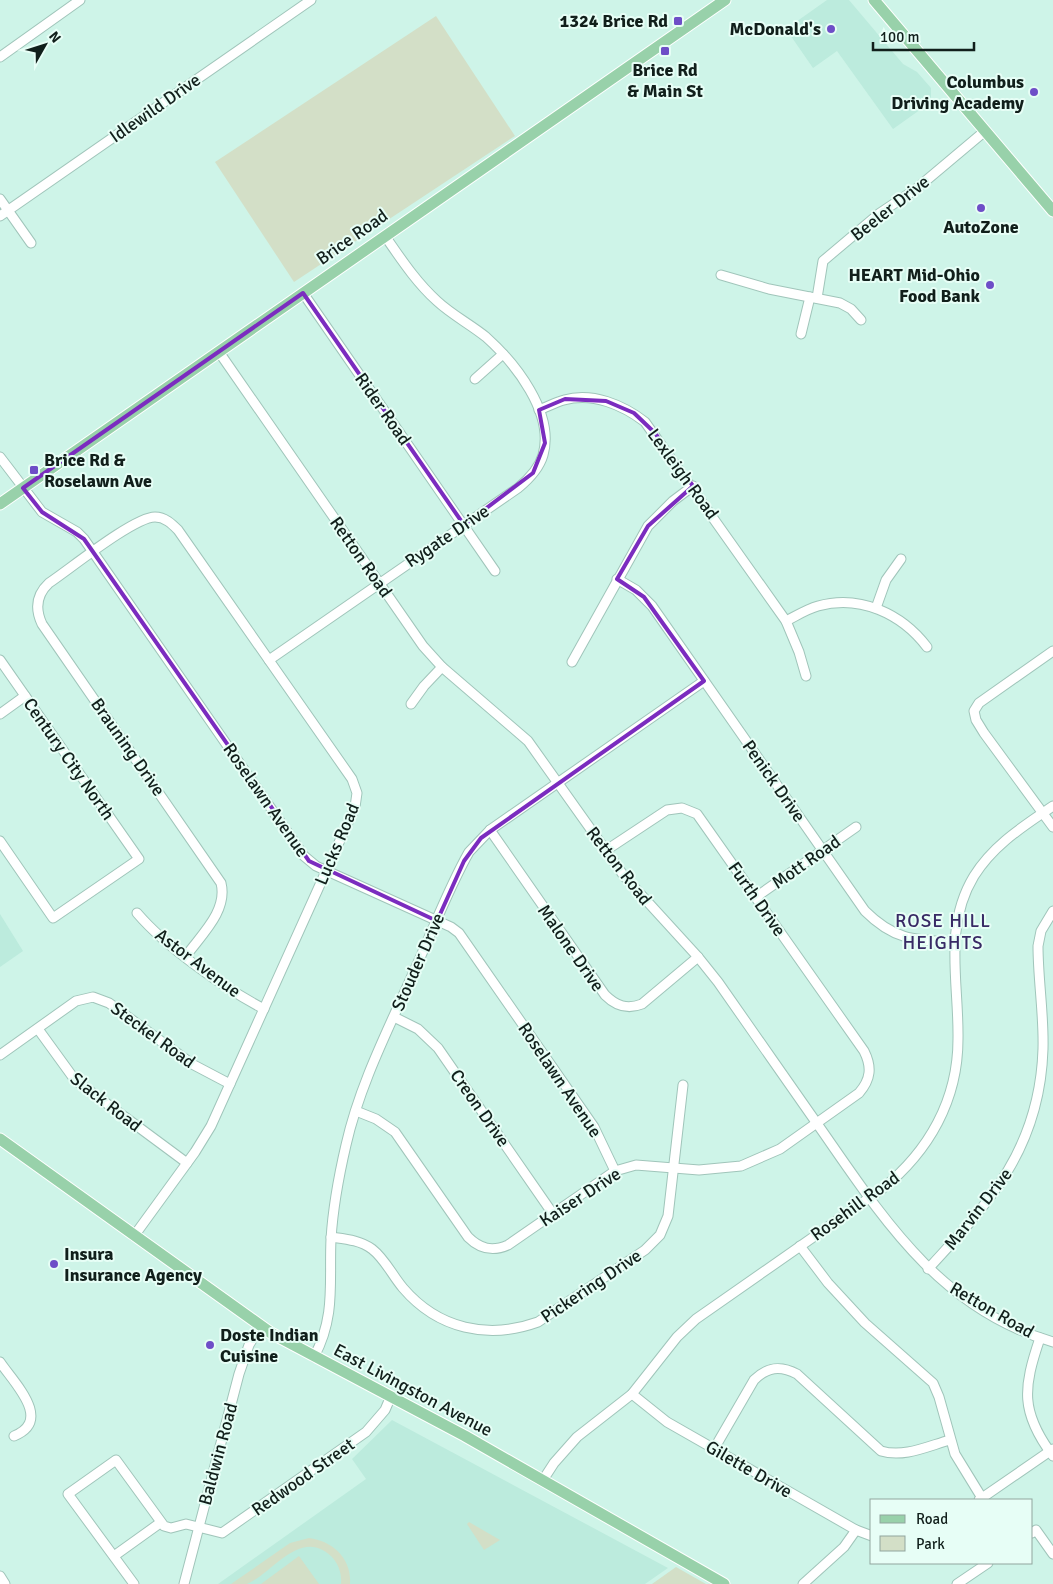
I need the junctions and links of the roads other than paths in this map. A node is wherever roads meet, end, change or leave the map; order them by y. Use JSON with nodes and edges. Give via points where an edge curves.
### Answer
{"nodes":[{"id":1,"x":80,"y":0,"type":"edge"},
{"id":2,"x":311,"y":0,"type":"edge"},
{"id":3,"x":725,"y":0,"type":"edge"},
{"id":4,"x":874,"y":0,"type":"edge"},
{"id":5,"x":0,"y":57,"type":"edge"},
{"id":6,"x":985,"y":131,"type":"junction"},
{"id":7,"x":0,"y":199,"type":"edge"},
{"id":8,"x":1053,"y":211,"type":"edge"},
{"id":9,"x":4,"y":214,"type":"edge"},
{"id":10,"x":385,"y":236,"type":"junction"},
{"id":11,"x":31,"y":243,"type":"dead end"},
{"id":12,"x":721,"y":275,"type":"dead end"},
{"id":13,"x":303,"y":293,"type":"junction"},
{"id":14,"x":813,"y":298,"type":"junction"},
{"id":15,"x":861,"y":320,"type":"dead end"},
{"id":16,"x":801,"y":334,"type":"dead end"},
{"id":17,"x":219,"y":352,"type":"junction"},
{"id":18,"x":503,"y":354,"type":"junction"},
{"id":19,"x":475,"y":379,"type":"dead end"},
{"id":20,"x":539,"y":410,"type":"junction"},
{"id":21,"x":0,"y":458,"type":"edge"},
{"id":22,"x":693,"y":486,"type":"junction"},
{"id":23,"x":23,"y":488,"type":"junction"},
{"id":24,"x":0,"y":504,"type":"edge"},
{"id":25,"x":464,"y":525,"type":"junction"},
{"id":26,"x":94,"y":553,"type":"junction"},
{"id":27,"x":901,"y":559,"type":"dead end"},
{"id":28,"x":495,"y":571,"type":"dead end"},
{"id":29,"x":617,"y":579,"type":"junction"},
{"id":30,"x":379,"y":583,"type":"junction"},
{"id":31,"x":876,"y":608,"type":"junction"},
{"id":32,"x":786,"y":621,"type":"junction"},
{"id":33,"x":927,"y":648,"type":"dead end"},
{"id":34,"x":1053,"y":651,"type":"edge"},
{"id":35,"x":0,"y":660,"type":"edge"},
{"id":36,"x":269,"y":660,"type":"junction"},
{"id":37,"x":572,"y":662,"type":"dead end"},
{"id":38,"x":442,"y":668,"type":"junction"},
{"id":39,"x":806,"y":676,"type":"dead end"},
{"id":40,"x":704,"y":681,"type":"junction"},
{"id":41,"x":25,"y":696,"type":"junction"},
{"id":42,"x":411,"y":704,"type":"dead end"},
{"id":43,"x":0,"y":714,"type":"edge"},
{"id":44,"x":558,"y":783,"type":"junction"},
{"id":45,"x":1053,"y":806,"type":"edge"},
{"id":46,"x":1042,"y":813,"type":"junction"},
{"id":47,"x":856,"y":827,"type":"dead end"},
{"id":48,"x":1053,"y":827,"type":"edge"},
{"id":49,"x":490,"y":830,"type":"junction"},
{"id":50,"x":0,"y":841,"type":"edge"},
{"id":51,"x":605,"y":851,"type":"junction"},
{"id":52,"x":822,"y":851,"type":"junction"},
{"id":53,"x":327,"y":870,"type":"junction"},
{"id":54,"x":756,"y":897,"type":"junction"},
{"id":55,"x":1053,"y":911,"type":"edge"},
{"id":56,"x":137,"y":913,"type":"dead end"},
{"id":57,"x":437,"y":921,"type":"junction"},
{"id":58,"x":954,"y":942,"type":"junction"},
{"id":59,"x":186,"y":956,"type":"junction"},
{"id":60,"x":698,"y":957,"type":"junction"},
{"id":61,"x":264,"y":1009,"type":"junction"},
{"id":62,"x":394,"y":1017,"type":"junction"},
{"id":63,"x":38,"y":1029,"type":"junction"},
{"id":64,"x":0,"y":1055,"type":"edge"},
{"id":65,"x":870,"y":1073,"type":"joint"},
{"id":66,"x":230,"y":1084,"type":"junction"},
{"id":67,"x":683,"y":1084,"type":"dead end"},
{"id":68,"x":356,"y":1111,"type":"junction"},
{"id":69,"x":816,"y":1123,"type":"junction"},
{"id":70,"x":0,"y":1140,"type":"edge"},
{"id":71,"x":187,"y":1163,"type":"junction"},
{"id":72,"x":674,"y":1167,"type":"junction"},
{"id":73,"x":615,"y":1171,"type":"junction"},
{"id":74,"x":869,"y":1198,"type":"junction"},
{"id":75,"x":553,"y":1214,"type":"junction"},
{"id":76,"x":134,"y":1236,"type":"junction"},
{"id":77,"x":331,"y":1237,"type":"junction"},
{"id":78,"x":800,"y":1246,"type":"junction"},
{"id":79,"x":928,"y":1269,"type":"junction"},
{"id":80,"x":260,"y":1327,"type":"junction"},
{"id":81,"x":1040,"y":1338,"type":"junction"},
{"id":82,"x":1053,"y":1342,"type":"edge"},
{"id":83,"x":314,"y":1357,"type":"junction"},
{"id":84,"x":0,"y":1362,"type":"edge"},
{"id":85,"x":632,"y":1394,"type":"junction"},
{"id":86,"x":391,"y":1396,"type":"junction"},
{"id":87,"x":14,"y":1436,"type":"dead end"},
{"id":88,"x":950,"y":1440,"type":"junction"},
{"id":89,"x":714,"y":1449,"type":"junction"},
{"id":90,"x":1052,"y":1452,"type":"edge"},
{"id":91,"x":543,"y":1480,"type":"junction"},
{"id":92,"x":981,"y":1499,"type":"edge"},
{"id":93,"x":160,"y":1523,"type":"junction"},
{"id":94,"x":198,"y":1529,"type":"junction"},
{"id":95,"x":856,"y":1530,"type":"junction"},
{"id":96,"x":1033,"y":1532,"type":"edge"},
{"id":97,"x":870,"y":1535,"type":"edge"},
{"id":98,"x":1053,"y":1554,"type":"edge"},
{"id":99,"x":114,"y":1556,"type":"junction"},
{"id":100,"x":987,"y":1564,"type":"edge"},
{"id":101,"x":0,"y":1576,"type":"edge"},
{"id":102,"x":5,"y":1584,"type":"edge"},
{"id":103,"x":134,"y":1584,"type":"edge"},
{"id":104,"x":184,"y":1584,"type":"edge"},
{"id":105,"x":724,"y":1584,"type":"edge"},
{"id":106,"x":803,"y":1584,"type":"edge"},
{"id":107,"x":958,"y":1584,"type":"edge"}],
"edges":[{"from":1,"to":5,"type":"street"},
{"from":2,"to":9,"type":"street","name":"Idlewild Drive"},
{"from":3,"to":10,"type":"main road","name":"Brice Road"},
{"from":4,"to":6,"type":"main road"},
{"from":6,"to":8,"type":"main road"},
{"from":6,"to":14,"type":"street","name":"Beeler Drive","via":[[823,261]]},
{"from":7,"to":9,"type":"street"},
{"from":9,"to":11,"type":"street"},
{"from":10,"to":13,"type":"main road","name":"Brice Road"},
{"from":10,"to":18,"type":"street","via":[[437,301],[486,337]]},
{"from":12,"to":14,"type":"street"},
{"from":13,"to":17,"type":"main road","name":"Brice Road"},
{"from":13,"to":25,"type":"street","name":"Rider Road"},
{"from":14,"to":15,"type":"street","via":[[846,306]]},
{"from":14,"to":16,"type":"street","name":"Beeler Drive"},
{"from":17,"to":23,"type":"main road","name":"Brice Road"},
{"from":17,"to":30,"type":"street","name":"Retton Road"},
{"from":18,"to":19,"type":"street"},
{"from":18,"to":20,"type":"street","via":[[526,383]]},
{"from":20,"to":22,"type":"street","name":"Lexleigh Road","via":[[565,399],[586,398],[625,408],[646,422]]},
{"from":20,"to":25,"type":"street","name":"Rygate Drive","via":[[544,432],[543,455],[533,473]]},
{"from":21,"to":23,"type":"street","name":"Roselawn Avenue"},
{"from":22,"to":29,"type":"street","via":[[648,526]]},
{"from":22,"to":32,"type":"street","name":"Lexleigh Road"},
{"from":23,"to":24,"type":"main road","name":"Brice Road"},
{"from":23,"to":26,"type":"street","name":"Roselawn Avenue","via":[[42,512],[76,532]]},
{"from":25,"to":28,"type":"street","name":"Rider Road"},
{"from":25,"to":30,"type":"street","name":"Rygate Drive"},
{"from":26,"to":36,"type":"street","name":"Lucks Road","via":[[146,518],[161,518],[171,523]]},
{"from":26,"to":53,"type":"street","name":"Roselawn Avenue","via":[[304,856]]},
{"from":26,"to":59,"type":"street","name":"Brauning Drive","via":[[44,588],[37,610],[42,624],[221,883],[223,892],[219,909]]},
{"from":27,"to":31,"type":"street","via":[[886,580]]},
{"from":29,"to":37,"type":"street"},
{"from":29,"to":40,"type":"street","name":"Penick Drive","via":[[648,601]]},
{"from":30,"to":36,"type":"street","name":"Rygate Drive"},
{"from":30,"to":38,"type":"street","name":"Retton Road"},
{"from":31,"to":32,"type":"street","via":[[853,603],[828,604]]},
{"from":31,"to":33,"type":"street","via":[[904,623]]},
{"from":32,"to":39,"type":"street","name":"Lexleigh Road"},
{"from":34,"to":46,"type":"street","via":[[979,703],[974,711],[976,720]]},
{"from":35,"to":41,"type":"street","name":"Century City North"},
{"from":36,"to":53,"type":"street","name":"Lucks Road","via":[[355,785],[355,808]]},
{"from":38,"to":42,"type":"street"},
{"from":38,"to":44,"type":"street","name":"Retton Road","via":[[525,737]]},
{"from":40,"to":44,"type":"street","name":"Stouder Drive"},
{"from":40,"to":52,"type":"street","name":"Penick Drive"},
{"from":41,"to":43,"type":"street"},
{"from":41,"to":50,"type":"street","name":"Century City North","via":[[139,859],[53,918]]},
{"from":44,"to":49,"type":"street","name":"Stouder Drive"},
{"from":44,"to":51,"type":"street","name":"Retton Road"},
{"from":45,"to":46,"type":"street","name":"Rosehill Road"},
{"from":46,"to":48,"type":"street"},
{"from":46,"to":58,"type":"street","name":"Rosehill Road","via":[[1003,841],[980,868],[962,903]]},
{"from":47,"to":52,"type":"street","name":"Mott Road"},
{"from":49,"to":57,"type":"street","name":"Stouder Drive","via":[[469,852]]},
{"from":49,"to":60,"type":"street","name":"Malone Drive","via":[[604,995],[618,1005],[634,1007],[642,1004]]},
{"from":51,"to":54,"type":"street","name":"Furth Drive","via":[[660,814],[682,808],[697,814],[702,820]]},
{"from":51,"to":60,"type":"street","name":"Retton Road","via":[[636,891]]},
{"from":52,"to":54,"type":"street","name":"Mott Road"},
{"from":52,"to":58,"type":"street","name":"Penick Drive","via":[[865,911],[886,930],[913,940]]},
{"from":53,"to":57,"type":"street","name":"Roselawn Avenue"},
{"from":53,"to":61,"type":"street","name":"Lucks Road"},
{"from":54,"to":65,"type":"street","name":"Furth Drive","via":[[864,1051]]},
{"from":55,"to":79,"type":"street","name":"Marvin Drive","via":[[1041,931],[1038,946],[1042,1056],[1038,1093],[1026,1134],[1009,1172],[992,1196]]},
{"from":56,"to":59,"type":"street","name":"Astor Avenue","via":[[154,932]]},
{"from":57,"to":62,"type":"street","name":"Stouder Drive"},
{"from":57,"to":73,"type":"street","name":"Roselawn Avenue","via":[[464,939],[594,1127]]},
{"from":58,"to":74,"type":"street","name":"Rosehill Road","via":[[958,1038],[952,1091],[936,1127],[914,1159]]},
{"from":59,"to":61,"type":"street","name":"Astor Avenue","via":[[237,994]]},
{"from":60,"to":69,"type":"street","name":"Retton Road"},
{"from":61,"to":66,"type":"street","name":"Lucks Road"},
{"from":62,"to":68,"type":"street","name":"Stouder Drive"},
{"from":62,"to":75,"type":"street","name":"Creon Drive","via":[[418,1029],[438,1048]]},
{"from":63,"to":64,"type":"street","name":"Steckel Road"},
{"from":63,"to":66,"type":"street","name":"Steckel Road","via":[[81,999],[98,998],[192,1064]]},
{"from":63,"to":71,"type":"street","name":"Slack Road","via":[[75,1080]]},
{"from":65,"to":69,"type":"street","name":"Kaiser Drive","via":[[859,1093]]},
{"from":66,"to":71,"type":"street","name":"Lucks Road","via":[[211,1126]]},
{"from":67,"to":72,"type":"street","name":"Pickering Drive"},
{"from":68,"to":75,"type":"street","name":"Kaiser Drive","via":[[395,1132],[468,1237],[480,1246],[502,1248]]},
{"from":68,"to":77,"type":"street","name":"Stouder Drive","via":[[340,1177]]},
{"from":69,"to":72,"type":"street","name":"Kaiser Drive","via":[[780,1149],[741,1166],[699,1170]]},
{"from":69,"to":74,"type":"street","name":"Retton Road"},
{"from":70,"to":76,"type":"main road","name":"East Livingston Avenue"},
{"from":71,"to":76,"type":"street","name":"Lucks Road"},
{"from":72,"to":73,"type":"street","name":"Kaiser Drive","via":[[636,1165]]},
{"from":72,"to":77,"type":"street","name":"Pickering Drive","via":[[668,1216],[653,1243],[556,1313],[520,1329],[480,1331],[442,1320],[412,1298],[379,1254],[357,1242]]},
{"from":73,"to":75,"type":"street","name":"Kaiser Drive"},
{"from":74,"to":78,"type":"street","name":"Rosehill Road"},
{"from":74,"to":79,"type":"street","name":"Retton Road"},
{"from":76,"to":80,"type":"main road","name":"East Livingston Avenue"},
{"from":77,"to":83,"type":"street","name":"Stouder Drive","via":[[329,1315],[326,1331]]},
{"from":78,"to":85,"type":"street","name":"Rosehill Road","via":[[696,1319],[677,1337]]},
{"from":78,"to":88,"type":"street","via":[[865,1323],[933,1383]]},
{"from":79,"to":81,"type":"street","name":"Retton Road","via":[[975,1305]]},
{"from":80,"to":83,"type":"main road","name":"East Livingston Avenue"},
{"from":80,"to":94,"type":"street","name":"Baldwin Road","via":[[249,1345],[239,1374]]},
{"from":81,"to":82,"type":"street","name":"Retton Road"},
{"from":81,"to":90,"type":"street","via":[[1027,1381],[1026,1404],[1033,1425]]},
{"from":83,"to":86,"type":"main road","name":"East Livingston Avenue"},
{"from":84,"to":87,"type":"street","via":[[31,1407],[27,1428]]},
{"from":85,"to":89,"type":"street","name":"Gilette Drive","via":[[666,1422]]},
{"from":85,"to":91,"type":"street","name":"Rosehill Road","via":[[577,1437]]},
{"from":86,"to":91,"type":"main road","name":"East Livingston Avenue"},
{"from":86,"to":94,"type":"street","name":"Redwood Street","via":[[380,1418],[366,1432],[230,1529],[218,1533]]},
{"from":88,"to":89,"type":"street","via":[[906,1453],[881,1451],[796,1374],[789,1369],[774,1368],[759,1374],[754,1380]]},
{"from":88,"to":92,"type":"street"},
{"from":89,"to":95,"type":"street","name":"Gilette Drive"},
{"from":90,"to":92,"type":"street"},
{"from":91,"to":105,"type":"main road","name":"East Livingston Avenue"},
{"from":93,"to":94,"type":"street","name":"Redwood Street","via":[[167,1528],[186,1524]]},
{"from":93,"to":99,"type":"street"},
{"from":93,"to":99,"type":"street","via":[[116,1460],[68,1494]]},
{"from":94,"to":104,"type":"street","name":"Baldwin Road"},
{"from":95,"to":97,"type":"street","name":"Gilette Drive"},
{"from":95,"to":106,"type":"street","via":[[844,1547]]},
{"from":96,"to":98,"type":"street","via":[[1036,1530]]},
{"from":99,"to":103,"type":"street"},
{"from":100,"to":107,"type":"street"},
{"from":101,"to":102,"type":"street"}]}
